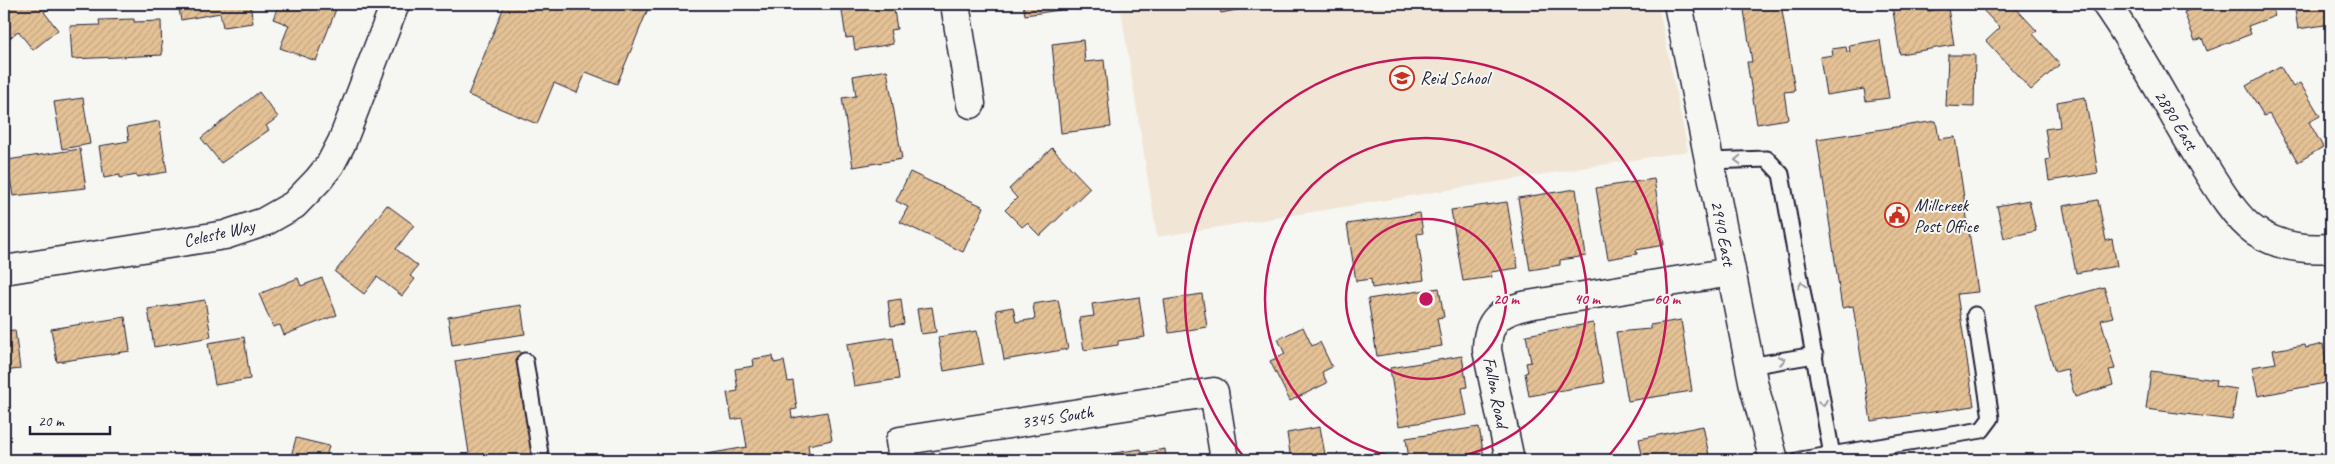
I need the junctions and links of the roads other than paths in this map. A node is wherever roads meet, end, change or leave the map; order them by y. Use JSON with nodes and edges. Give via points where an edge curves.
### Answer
{"nodes":[{"id":1,"x":395,"y":4,"type":"edge"},
{"id":2,"x":955,"y":4,"type":"edge"},
{"id":3,"x":1678,"y":4,"type":"edge"},
{"id":4,"x":2106,"y":4,"type":"edge"},
{"id":5,"x":971,"y":104,"type":"dead end"},
{"id":6,"x":1709,"y":160,"type":"junction"},
{"id":7,"x":2331,"y":248,"type":"edge"},
{"id":8,"x":4,"y":270,"type":"edge"},
{"id":9,"x":1731,"y":272,"type":"junction"},
{"id":10,"x":1975,"y":315,"type":"dead end"},
{"id":11,"x":1815,"y":355,"type":"junction"},
{"id":12,"x":525,"y":361,"type":"dead end"},
{"id":13,"x":1749,"y":366,"type":"junction"},
{"id":14,"x":901,"y":451,"type":"edge"},
{"id":15,"x":1832,"y":455,"type":"junction"},
{"id":16,"x":541,"y":460,"type":"edge"},
{"id":17,"x":1225,"y":460,"type":"edge"},
{"id":18,"x":1510,"y":460,"type":"edge"},
{"id":19,"x":1774,"y":460,"type":"edge"},
{"id":20,"x":1800,"y":460,"type":"edge"}],
"edges":[{"from":1,"to":8,"type":"street","name":"Celeste Way","via":[[338,150],[318,180],[294,205],[264,222],[225,235]]},
{"from":2,"to":5,"type":"street"},
{"from":3,"to":6,"type":"street","name":"2940 East"},
{"from":4,"to":7,"type":"street","name":"2880 East","via":[[2216,185],[2254,231],[2294,247]]},
{"from":6,"to":9,"type":"street","name":"2940 East"},
{"from":11,"to":6,"type":"lane","one_way":true,"via":[[1781,174],[1767,159]]},
{"from":9,"to":13,"type":"street","name":"2940 East"},
{"from":9,"to":18,"type":"street","name":"Fallon Road","via":[[1507,311],[1492,324],[1487,341]]},
{"from":10,"to":15,"type":"lane","via":[[1991,418],[1982,430]]},
{"from":13,"to":11,"type":"lane","one_way":true},
{"from":11,"to":15,"type":"lane","one_way":true},
{"from":12,"to":16,"type":"lane"},
{"from":13,"to":19,"type":"street","name":"2940 East"},
{"from":14,"to":17,"type":"street","name":"3345 South","via":[[1214,392]]},
{"from":15,"to":20,"type":"lane"}]}
